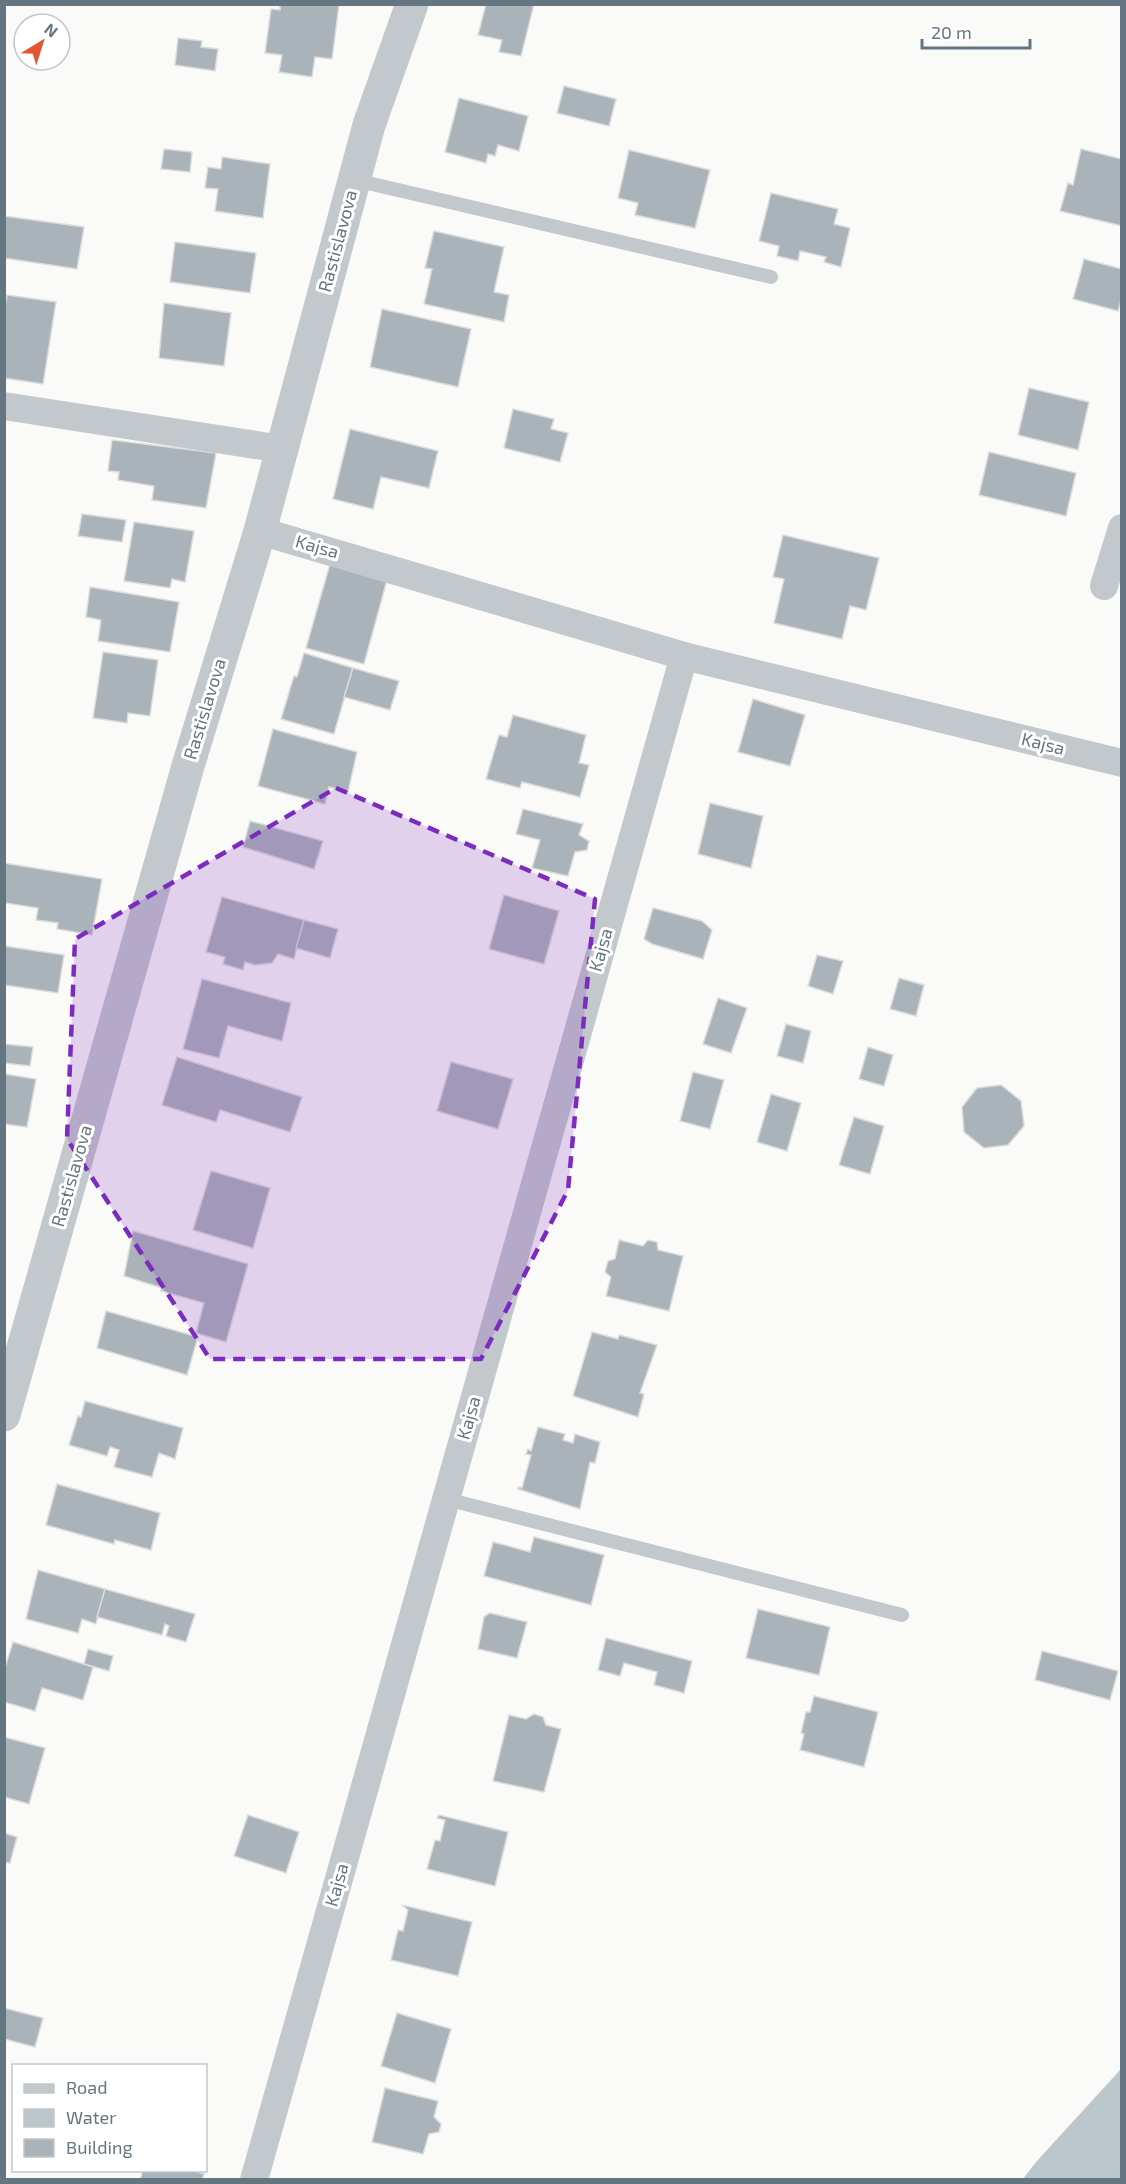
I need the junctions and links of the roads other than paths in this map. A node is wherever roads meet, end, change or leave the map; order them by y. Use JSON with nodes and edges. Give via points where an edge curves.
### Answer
{"nodes":[{"id":1,"x":412,"y":4,"type":"edge"},
{"id":2,"x":355,"y":180,"type":"junction"},
{"id":3,"x":771,"y":278,"type":"dead end"},
{"id":4,"x":4,"y":406,"type":"edge"},
{"id":5,"x":282,"y":449,"type":"junction"},
{"id":6,"x":1122,"y":528,"type":"edge"},
{"id":7,"x":260,"y":531,"type":"junction"},
{"id":8,"x":1104,"y":586,"type":"dead end"},
{"id":9,"x":684,"y":656,"type":"junction"},
{"id":10,"x":1122,"y":763,"type":"edge"},
{"id":11,"x":4,"y":1415,"type":"edge"},
{"id":12,"x":446,"y":1499,"type":"junction"},
{"id":13,"x":902,"y":1615,"type":"dead end"},
{"id":14,"x":254,"y":2180,"type":"edge"}],
"edges":[{"from":1,"to":2,"type":"street","name":"Rastislavova","via":[[369,125]]},
{"from":2,"to":3,"type":"lane"},
{"from":2,"to":5,"type":"street","name":"Rastislavova"},
{"from":4,"to":5,"type":"street"},
{"from":5,"to":7,"type":"street","name":"Rastislavova"},
{"from":6,"to":8,"type":"street"},
{"from":7,"to":9,"type":"street","name":"Kajsa"},
{"from":7,"to":11,"type":"street","name":"Rastislavova","via":[[184,778]]},
{"from":9,"to":10,"type":"street","name":"Kajsa"},
{"from":9,"to":12,"type":"street","name":"Kajsa"},
{"from":12,"to":13,"type":"lane"},
{"from":12,"to":14,"type":"street","name":"Kajsa"}]}
